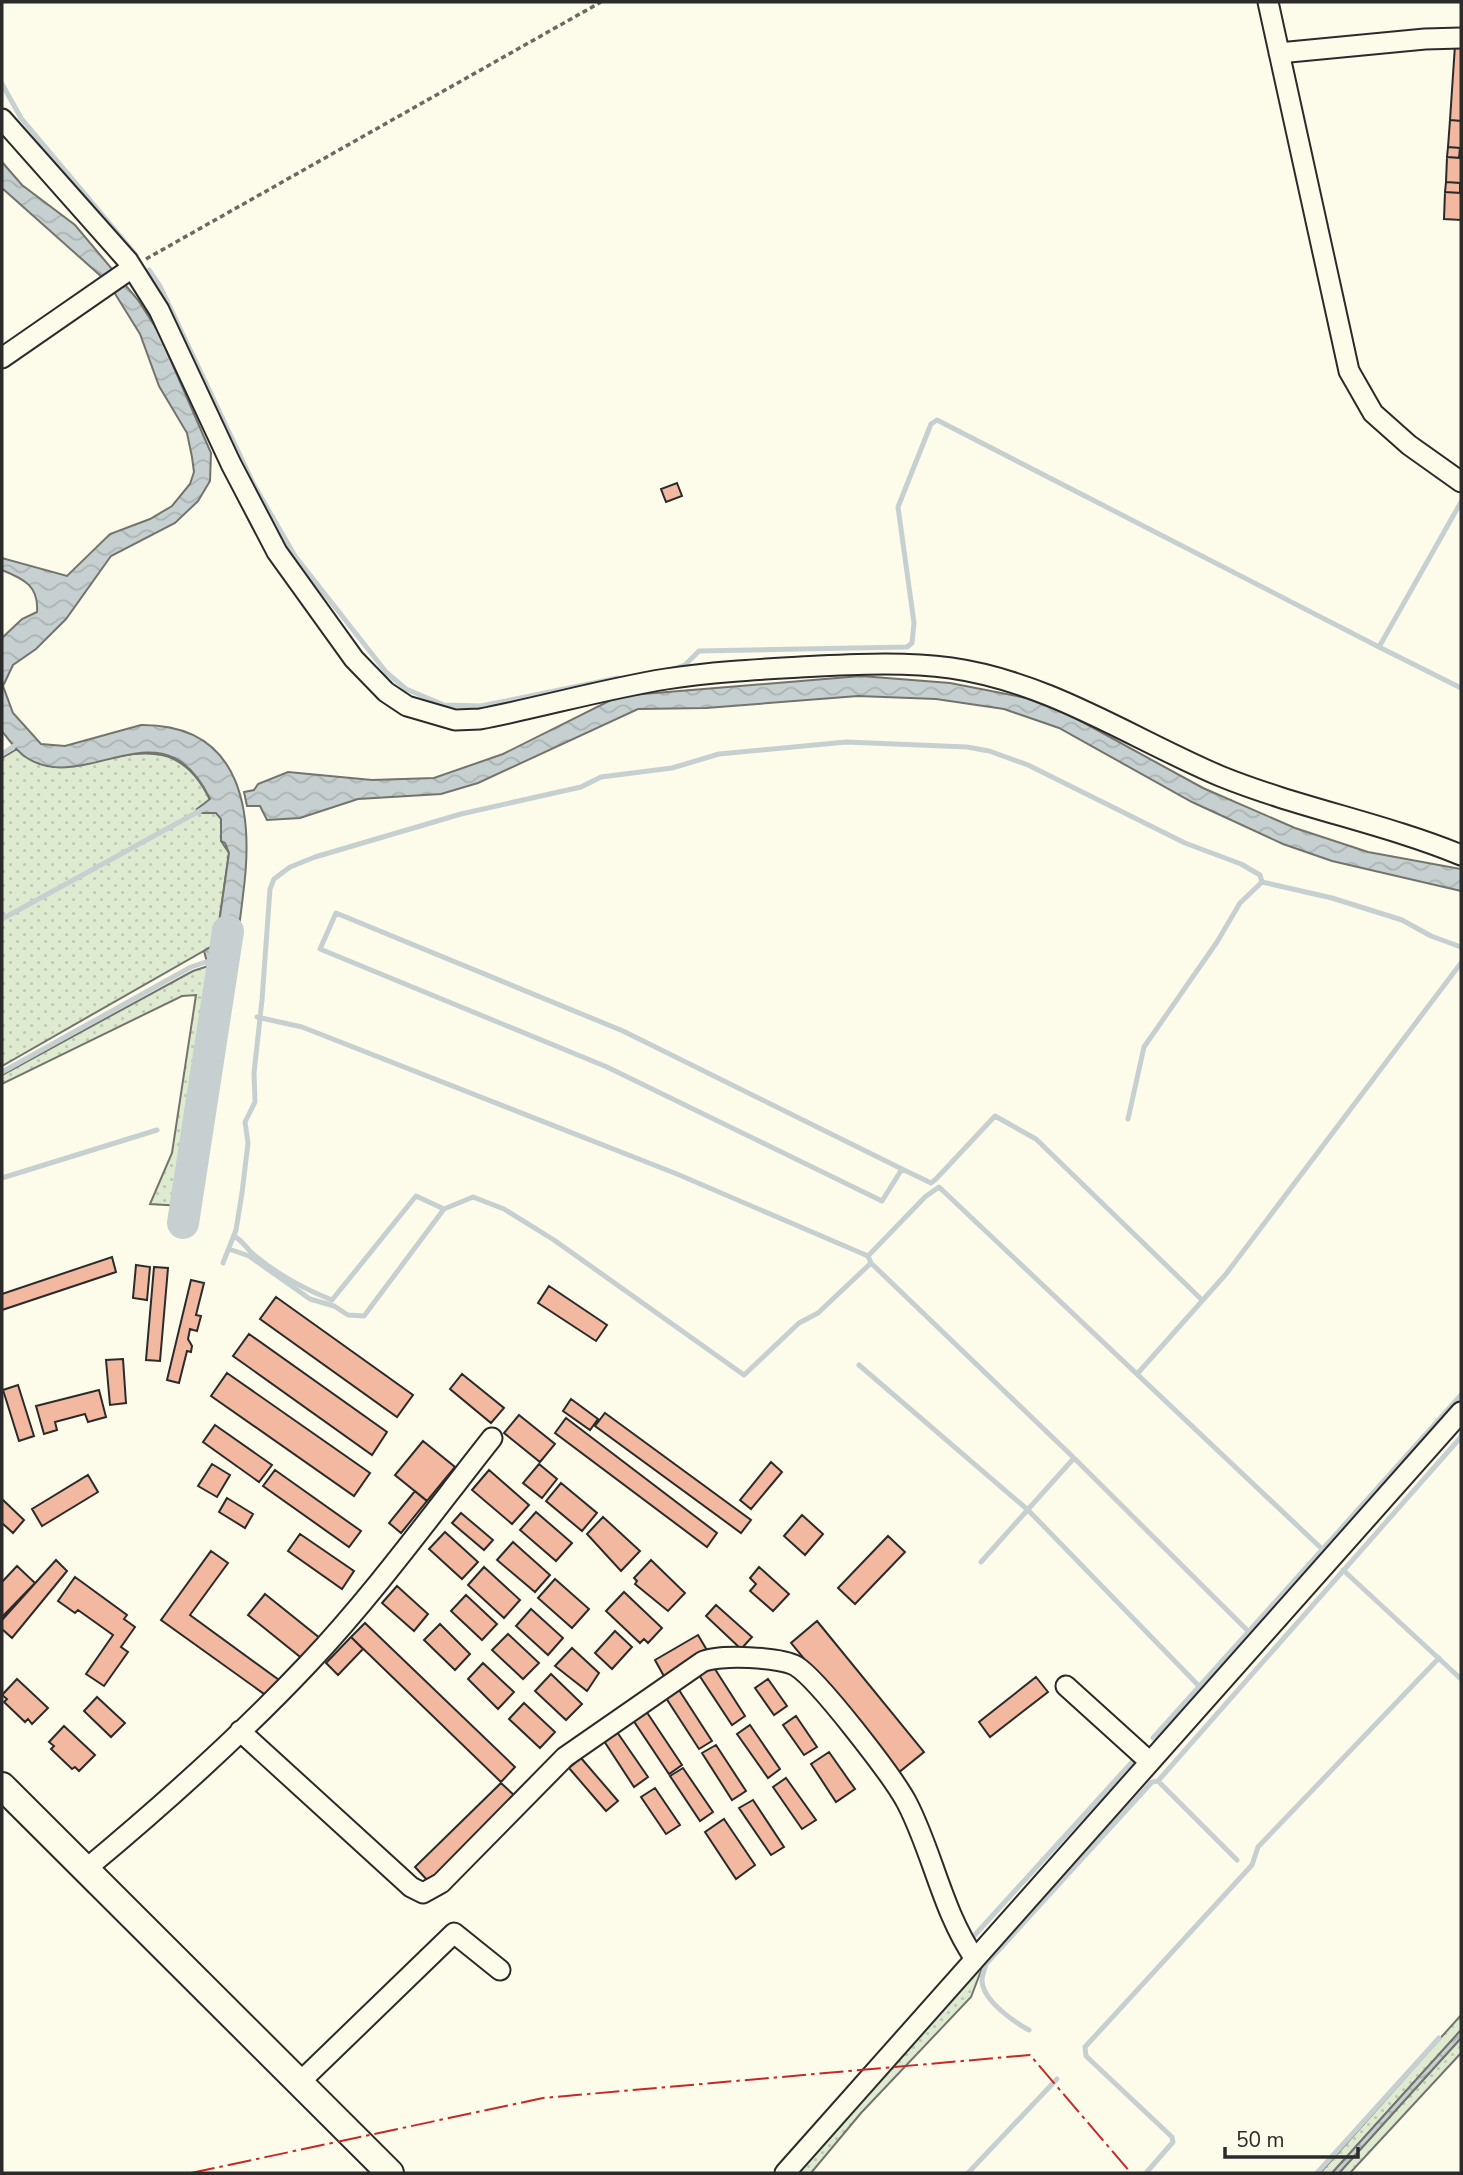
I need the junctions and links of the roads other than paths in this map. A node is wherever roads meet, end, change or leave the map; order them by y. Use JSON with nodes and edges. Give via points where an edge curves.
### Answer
{"nodes":[{"id":1,"x":1268,"y":2,"type":"edge"},
{"id":2,"x":1461,"y":38,"type":"edge"},
{"id":3,"x":1279,"y":53,"type":"junction"},
{"id":4,"x":2,"y":119,"type":"edge"},
{"id":5,"x":127,"y":272,"type":"junction"},
{"id":6,"x":2,"y":358,"type":"edge"},
{"id":7,"x":1461,"y":482,"type":"edge"},
{"id":8,"x":1461,"y":855,"type":"edge"},
{"id":9,"x":1461,"y":1412,"type":"edge"},
{"id":10,"x":492,"y":1438,"type":"dead end"},
{"id":11,"x":1066,"y":1686,"type":"dead end"},
{"id":12,"x":240,"y":1731,"type":"junction"},
{"id":13,"x":1150,"y":1762,"type":"junction"},
{"id":14,"x":2,"y":1786,"type":"edge"},
{"id":15,"x":86,"y":1869,"type":"junction"},
{"id":16,"x":975,"y":1959,"type":"junction"},
{"id":17,"x":500,"y":1969,"type":"dead end"},
{"id":18,"x":299,"y":2082,"type":"junction"},
{"id":19,"x":390,"y":2173,"type":"edge"},
{"id":20,"x":785,"y":2173,"type":"edge"}],
"edges":[{"from":1,"to":3,"type":"street"},
{"from":2,"to":3,"type":"street"},
{"from":3,"to":7,"type":"street","via":[[1349,371],[1374,413]]},
{"from":4,"to":5,"type":"street"},
{"from":5,"to":6,"type":"street"},
{"from":5,"to":8,"type":"street","via":[[159,310],[277,552],[354,659],[407,706],[455,720],[480,719],[720,671],[881,663],[954,668],[1053,696],[1268,794],[1412,835]]},
{"from":9,"to":13,"type":"street"},
{"from":10,"to":12,"type":"street","via":[[308,1664]]},
{"from":11,"to":13,"type":"street"},
{"from":12,"to":15,"type":"street","via":[[155,1812]]},
{"from":12,"to":16,"type":"street","via":[[423,1893],[442,1883],[565,1756],[702,1662],[727,1657],[794,1665],[834,1705],[906,1800],[961,1938]]},
{"from":13,"to":16,"type":"street"},
{"from":14,"to":15,"type":"main road"},
{"from":15,"to":18,"type":"main road"},
{"from":16,"to":20,"type":"street"},
{"from":17,"to":18,"type":"street","via":[[454,1933]]},
{"from":18,"to":19,"type":"main road"}]}
